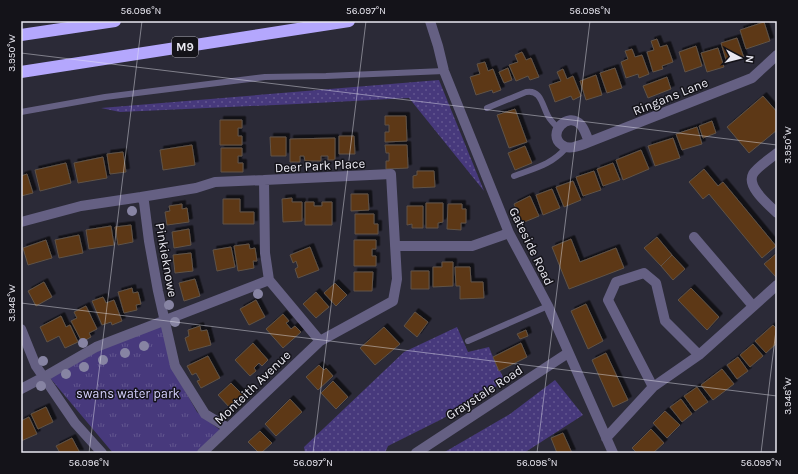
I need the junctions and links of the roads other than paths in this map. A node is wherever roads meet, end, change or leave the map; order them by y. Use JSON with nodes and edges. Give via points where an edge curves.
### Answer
{"nodes":[{"id":1,"x":115,"y":21,"type":"edge"},
{"id":2,"x":349,"y":21,"type":"edge"},
{"id":3,"x":430,"y":21,"type":"edge"},
{"id":4,"x":21,"y":35,"type":"edge"},
{"id":5,"x":777,"y":55,"type":"edge"},
{"id":6,"x":444,"y":71,"type":"junction"},
{"id":7,"x":21,"y":72,"type":"edge"},
{"id":8,"x":487,"y":108,"type":"dead end"},
{"id":9,"x":21,"y":112,"type":"edge"},
{"id":10,"x":558,"y":128,"type":"junction"},
{"id":11,"x":589,"y":142,"type":"junction"},
{"id":12,"x":566,"y":148,"type":"junction"},
{"id":13,"x":777,"y":153,"type":"edge"},
{"id":14,"x":514,"y":176,"type":"dead end"},
{"id":15,"x":264,"y":180,"type":"junction"},
{"id":16,"x":141,"y":197,"type":"junction"},
{"id":17,"x":777,"y":213,"type":"edge"},
{"id":18,"x":21,"y":222,"type":"edge"},
{"id":19,"x":509,"y":234,"type":"junction"},
{"id":20,"x":694,"y":237,"type":"dead end"},
{"id":21,"x":395,"y":246,"type":"junction"},
{"id":22,"x":269,"y":280,"type":"junction"},
{"id":23,"x":777,"y":285,"type":"edge"},
{"id":24,"x":548,"y":306,"type":"junction"},
{"id":25,"x":753,"y":306,"type":"junction"},
{"id":26,"x":164,"y":320,"type":"junction"},
{"id":27,"x":21,"y":329,"type":"edge"},
{"id":28,"x":320,"y":341,"type":"junction"},
{"id":29,"x":468,"y":342,"type":"dead end"},
{"id":30,"x":568,"y":353,"type":"junction"},
{"id":31,"x":699,"y":355,"type":"junction"},
{"id":32,"x":44,"y":377,"type":"junction"},
{"id":33,"x":653,"y":387,"type":"junction"},
{"id":34,"x":21,"y":388,"type":"edge"},
{"id":35,"x":228,"y":428,"type":"junction"},
{"id":36,"x":606,"y":438,"type":"junction"},
{"id":37,"x":102,"y":453,"type":"edge"},
{"id":38,"x":202,"y":453,"type":"edge"},
{"id":39,"x":416,"y":453,"type":"edge"},
{"id":40,"x":613,"y":453,"type":"edge"}],
"edges":[{"from":1,"to":4,"type":"highway"},
{"from":2,"to":7,"type":"highway","number":"M9"},
{"from":3,"to":6,"type":"street","name":"Gateside Road"},
{"from":5,"to":11,"type":"street","name":"Ringans Lane","via":[[752,78]]},
{"from":6,"to":9,"type":"lane","via":[[265,77],[105,97]]},
{"from":6,"to":19,"type":"street","name":"Gateside Road"},
{"from":8,"to":10,"type":"lane","via":[[526,92],[535,92]]},
{"from":10,"to":11,"type":"street","via":[[561,123],[568,120],[578,122]]},
{"from":10,"to":12,"type":"street","via":[[557,140]]},
{"from":11,"to":12,"type":"street","name":"Ringans Lane"},
{"from":12,"to":14,"type":"lane","via":[[551,162]]},
{"from":13,"to":17,"type":"street","via":[[754,173],[752,180],[757,192]]},
{"from":15,"to":16,"type":"street","via":[[216,182]]},
{"from":15,"to":21,"type":"street","name":"Deer Park Place","via":[[391,174]]},
{"from":15,"to":22,"type":"street","name":"Deer Park Place","via":[[265,253]]},
{"from":16,"to":18,"type":"street","via":[[81,206]]},
{"from":16,"to":26,"type":"street","name":"Pinkieknowe","via":[[144,202]]},
{"from":19,"to":21,"type":"street","via":[[472,246]]},
{"from":19,"to":24,"type":"street","name":"Gateside Road"},
{"from":20,"to":25,"type":"street"},
{"from":21,"to":28,"type":"street","name":"Deer Park Place","via":[[397,279],[393,302]]},
{"from":22,"to":26,"type":"street"},
{"from":22,"to":28,"type":"street"},
{"from":23,"to":25,"type":"street"},
{"from":24,"to":29,"type":"lane"},
{"from":24,"to":30,"type":"street","name":"Gateside Road"},
{"from":25,"to":31,"type":"street"},
{"from":26,"to":32,"type":"street","via":[[96,347]]},
{"from":26,"to":35,"type":"street","name":"Pinkieknowe","via":[[175,366],[204,414]]},
{"from":27,"to":32,"type":"street","via":[[36,366]]},
{"from":28,"to":35,"type":"street","name":"Monteith Avenue"},
{"from":30,"to":36,"type":"street","name":"Gateside Road"},
{"from":30,"to":39,"type":"street","name":"Graystale Road"},
{"from":31,"to":33,"type":"street"},
{"from":31,"to":33,"type":"street","via":[[665,321],[656,283],[644,273],[616,282],[608,300]]},
{"from":32,"to":34,"type":"street"},
{"from":32,"to":37,"type":"street","via":[[75,423]]},
{"from":33,"to":36,"type":"street"},
{"from":35,"to":38,"type":"street","name":"Monteith Avenue"},
{"from":36,"to":40,"type":"street","name":"Gateside Road"}]}
